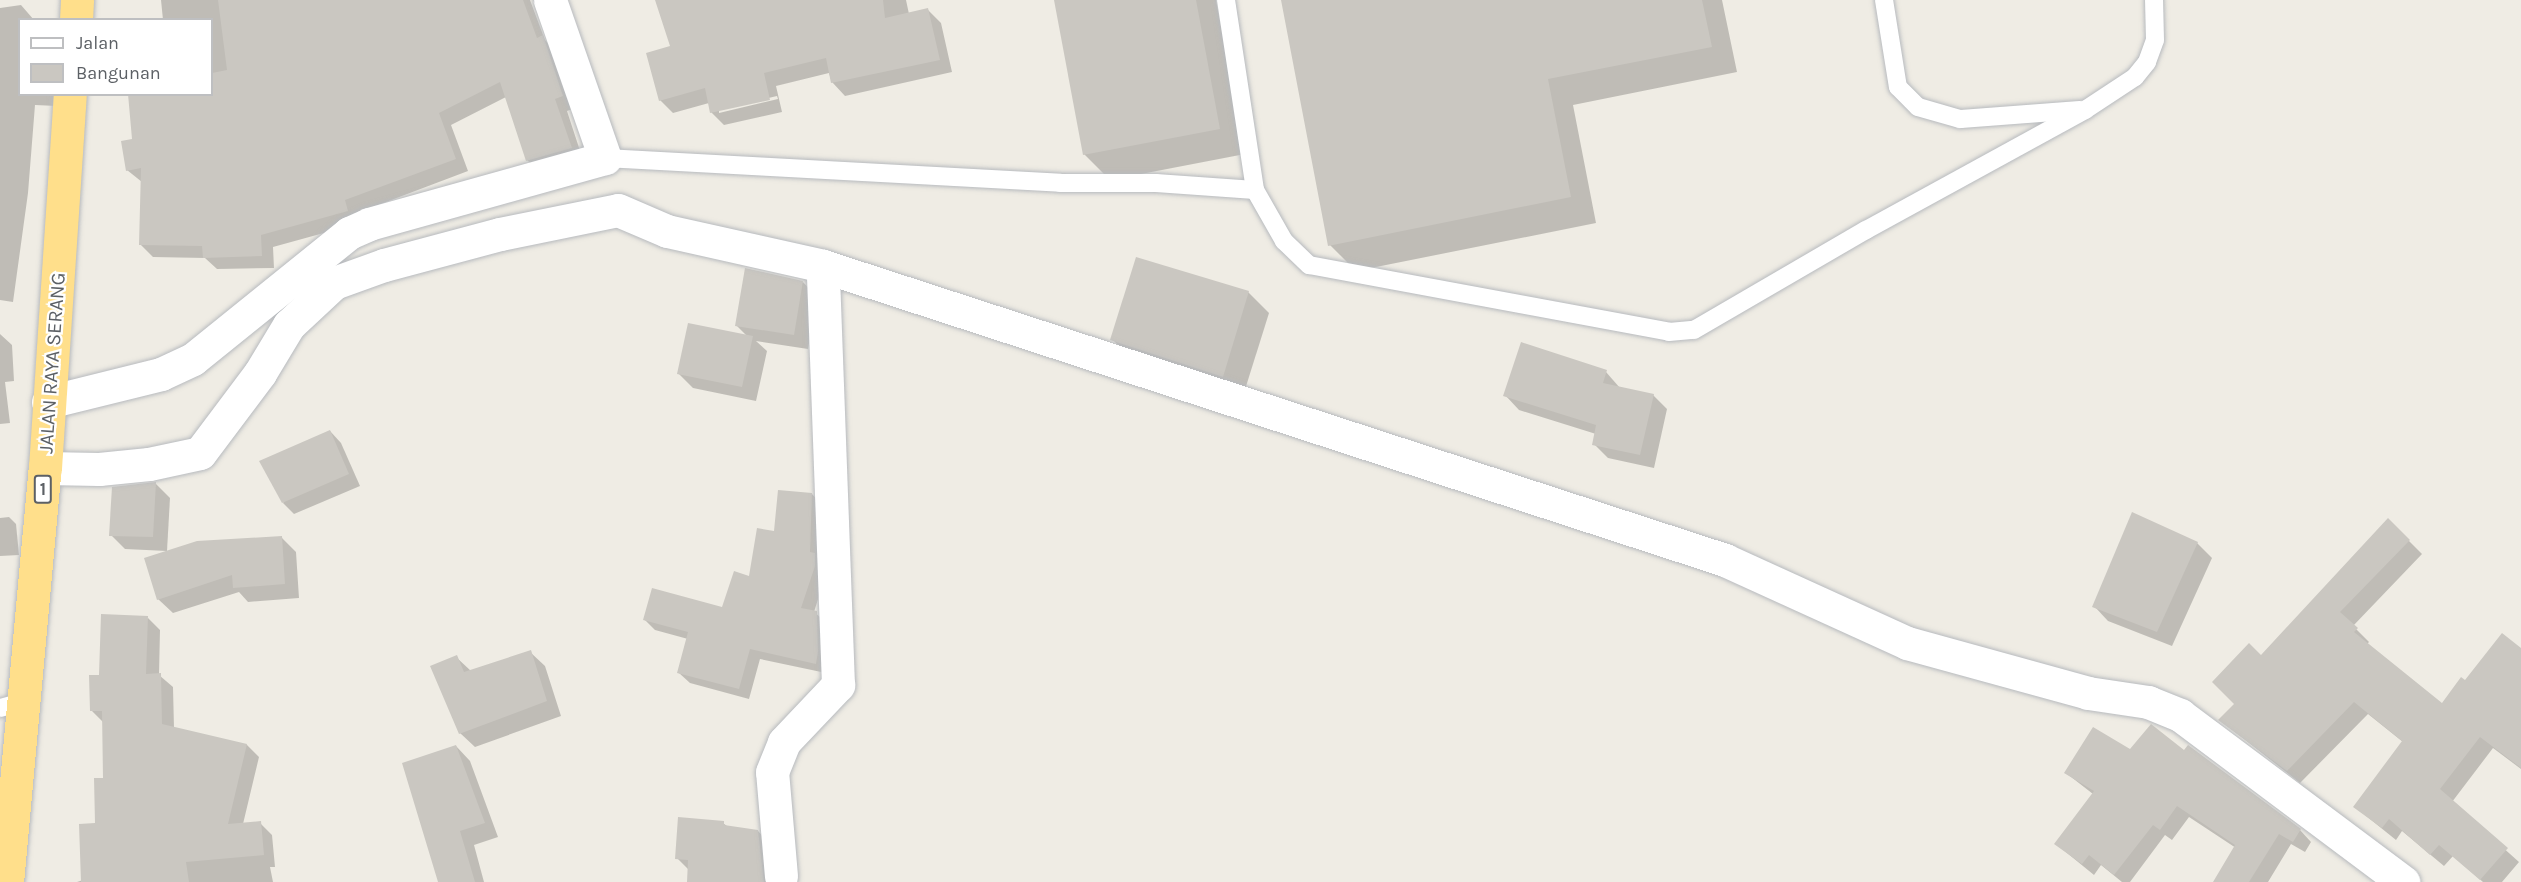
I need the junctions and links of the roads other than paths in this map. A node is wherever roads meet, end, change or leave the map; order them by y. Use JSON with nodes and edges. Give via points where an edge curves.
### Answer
{"nodes":[{"id":1,"x":77,"y":0,"type":"edge"},
{"id":2,"x":550,"y":0,"type":"edge"},
{"id":3,"x":1226,"y":0,"type":"edge"},
{"id":4,"x":1884,"y":0,"type":"edge"},
{"id":5,"x":2154,"y":0,"type":"edge"},
{"id":6,"x":76,"y":18,"type":"edge"},
{"id":7,"x":70,"y":96,"type":"edge"},
{"id":8,"x":2085,"y":110,"type":"junction"},
{"id":9,"x":605,"y":158,"type":"junction"},
{"id":10,"x":1255,"y":190,"type":"junction"},
{"id":11,"x":823,"y":266,"type":"junction"},
{"id":12,"x":48,"y":402,"type":"junction"},
{"id":13,"x":45,"y":468,"type":"junction"},
{"id":14,"x":11,"y":705,"type":"edge"},
{"id":15,"x":781,"y":876,"type":"dead end"},
{"id":16,"x":8,"y":882,"type":"edge"},
{"id":17,"x":2403,"y":882,"type":"edge"}],
"edges":[{"from":1,"to":6,"type":"highway"},
{"from":2,"to":9,"type":"street"},
{"from":3,"to":10,"type":"lane"},
{"from":4,"to":8,"type":"lane","via":[[1898,87],[1918,106],[1960,119]]},
{"from":5,"to":8,"type":"lane","via":[[2155,40],[2147,62],[2135,77]]},
{"from":7,"to":12,"type":"highway","name":"JALAN RAYA SERANG","number":"1"},
{"from":8,"to":10,"type":"lane","via":[[1694,330],[1669,332],[1308,265],[1284,241]]},
{"from":9,"to":10,"type":"lane"},
{"from":9,"to":12,"type":"street","via":[[369,224],[349,233],[193,359],[161,374]]},
{"from":11,"to":13,"type":"street","via":[[667,231],[618,210],[500,234],[384,264],[334,283],[289,325],[260,373],[200,453],[99,469]]},
{"from":11,"to":15,"type":"street","via":[[838,685],[784,742],[772,772]]},
{"from":11,"to":17,"type":"street","via":[[1725,560],[1907,643],[2088,693],[2148,702],[2180,715]]},
{"from":12,"to":13,"type":"highway","name":"JALAN RAYA SERANG","number":"1"},
{"from":13,"to":14,"type":"highway","name":"JALAN RAYA SERANG","number":"1"},
{"from":14,"to":16,"type":"highway","name":"JALAN RAYA SERANG","number":"1"}]}
